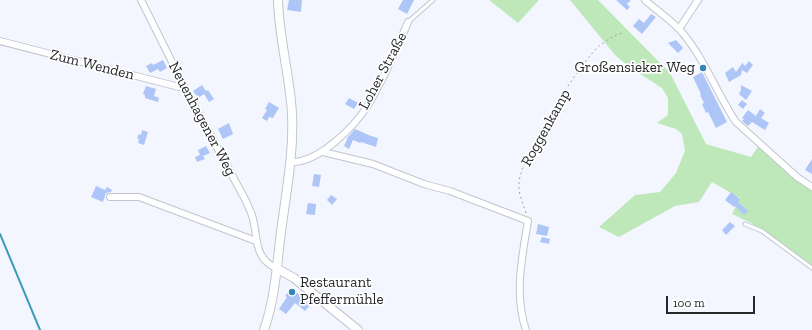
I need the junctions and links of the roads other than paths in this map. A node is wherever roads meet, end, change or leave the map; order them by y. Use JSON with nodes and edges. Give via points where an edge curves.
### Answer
{"nodes":[{"id":1,"x":140,"y":0,"type":"edge"},
{"id":2,"x":278,"y":0,"type":"edge"},
{"id":3,"x":433,"y":0,"type":"edge"},
{"id":4,"x":645,"y":0,"type":"edge"},
{"id":5,"x":698,"y":0,"type":"edge"},
{"id":6,"x":408,"y":22,"type":"joint"},
{"id":7,"x":680,"y":29,"type":"junction"},
{"id":8,"x":0,"y":41,"type":"edge"},
{"id":9,"x":185,"y":88,"type":"junction"},
{"id":10,"x":323,"y":152,"type":"junction"},
{"id":11,"x":290,"y":162,"type":"junction"},
{"id":12,"x":812,"y":186,"type":"edge"},
{"id":13,"x":110,"y":197,"type":"dead end"},
{"id":14,"x":745,"y":224,"type":"dead end"},
{"id":15,"x":256,"y":241,"type":"junction"},
{"id":16,"x":276,"y":268,"type":"junction"},
{"id":17,"x":812,"y":268,"type":"edge"},
{"id":18,"x":264,"y":330,"type":"edge"},
{"id":19,"x":358,"y":330,"type":"edge"},
{"id":20,"x":526,"y":330,"type":"edge"}],
"edges":[{"from":1,"to":9,"type":"street","name":"Neuenhagener Weg"},
{"from":2,"to":11,"type":"street","via":[[278,21],[291,101]]},
{"from":3,"to":6,"type":"lane","name":"Loher Straße"},
{"from":4,"to":7,"type":"street"},
{"from":5,"to":7,"type":"street"},
{"from":6,"to":10,"type":"street","name":"Loher Straße","via":[[366,109]]},
{"from":7,"to":12,"type":"street","via":[[707,68],[736,122],[797,177]]},
{"from":8,"to":9,"type":"street","name":"Zum Wenden"},
{"from":9,"to":15,"type":"street","name":"Neuenhagener Weg","via":[[246,201],[253,218]]},
{"from":10,"to":11,"type":"street","name":"Loher Straße","via":[[302,162]]},
{"from":10,"to":20,"type":"street","via":[[373,164],[528,221],[519,300]]},
{"from":11,"to":16,"type":"street"},
{"from":13,"to":15,"type":"street","via":[[139,197]]},
{"from":14,"to":17,"type":"lane","via":[[762,231]]},
{"from":15,"to":16,"type":"street","name":"Neuenhagener Weg","via":[[264,261]]},
{"from":16,"to":18,"type":"street","via":[[272,301]]},
{"from":16,"to":19,"type":"street","via":[[294,278]]}]}
